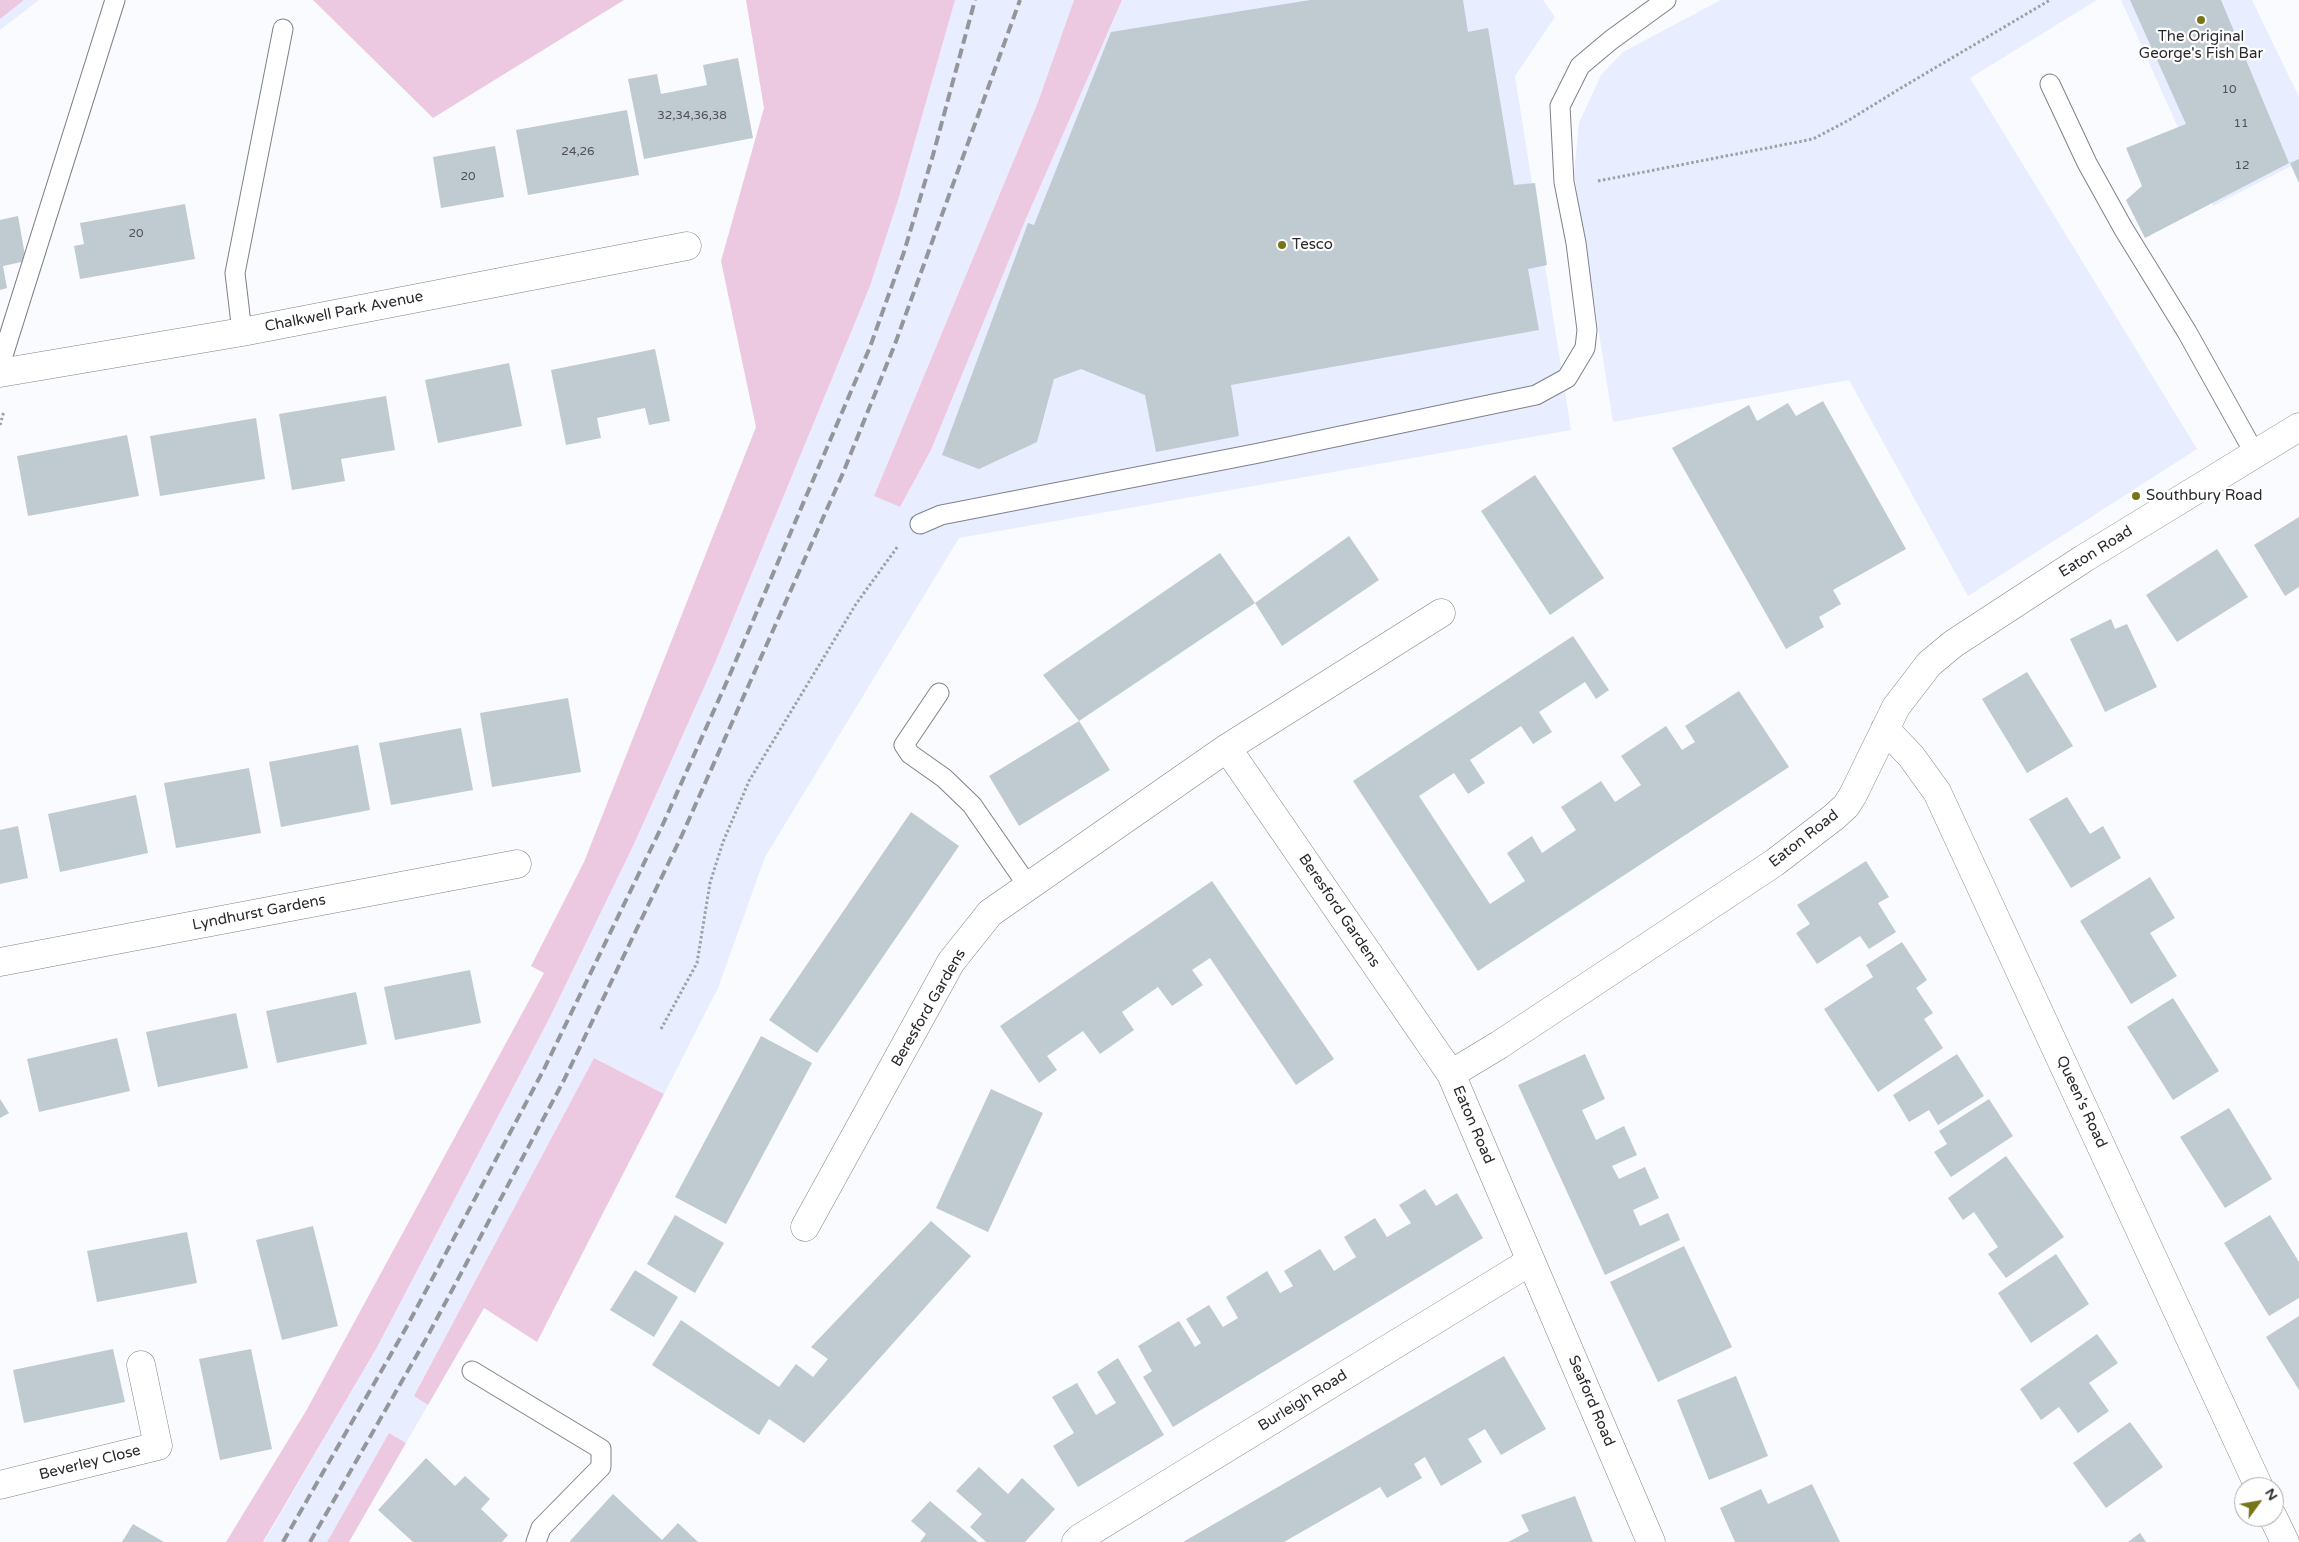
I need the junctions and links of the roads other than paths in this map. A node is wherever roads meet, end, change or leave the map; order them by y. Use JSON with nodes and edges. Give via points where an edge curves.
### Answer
{"nodes":[{"id":1,"x":115,"y":0,"type":"edge"},
{"id":2,"x":1666,"y":0,"type":"edge"},
{"id":3,"x":283,"y":29,"type":"dead end"},
{"id":4,"x":2050,"y":84,"type":"dead end"},
{"id":5,"x":687,"y":246,"type":"dead end"},
{"id":6,"x":242,"y":332,"type":"junction"},
{"id":7,"x":0,"y":365,"type":"edge"},
{"id":8,"x":0,"y":372,"type":"edge"},
{"id":9,"x":2299,"y":427,"type":"edge"},
{"id":10,"x":2255,"y":454,"type":"junction"},
{"id":11,"x":920,"y":524,"type":"road end"},
{"id":12,"x":1441,"y":613,"type":"dead end"},
{"id":13,"x":940,"y":693,"type":"dead end"},
{"id":14,"x":1885,"y":729,"type":"junction"},
{"id":15,"x":1227,"y":748,"type":"junction"},
{"id":16,"x":517,"y":864,"type":"dead end"},
{"id":17,"x":1028,"y":886,"type":"junction"},
{"id":18,"x":0,"y":962,"type":"edge"},
{"id":19,"x":1451,"y":1074,"type":"junction"},
{"id":20,"x":805,"y":1227,"type":"dead end"},
{"id":21,"x":1531,"y":1260,"type":"junction"},
{"id":22,"x":141,"y":1365,"type":"dead end"},
{"id":23,"x":472,"y":1371,"type":"dead end"},
{"id":24,"x":2254,"y":1477,"type":"edge"},
{"id":25,"x":0,"y":1485,"type":"edge"},
{"id":26,"x":2278,"y":1527,"type":"edge"},
{"id":27,"x":536,"y":1542,"type":"edge"},
{"id":28,"x":1076,"y":1542,"type":"edge"},
{"id":29,"x":1651,"y":1542,"type":"edge"},
{"id":30,"x":2285,"y":1542,"type":"edge"}],
"edges":[{"from":1,"to":7,"type":"lane"},
{"from":2,"to":11,"type":"lane","via":[[1580,66],[1560,106],[1564,182],[1587,330],[1585,348],[1567,378],[1536,396],[941,515]]},
{"from":3,"to":6,"type":"lane","via":[[235,273]]},
{"from":4,"to":10,"type":"lane","via":[[2091,171]]},
{"from":5,"to":6,"type":"street","name":"Chalkwell Park Avenue"},
{"from":6,"to":8,"type":"street","name":"Chalkwell Park Avenue"},
{"from":9,"to":10,"type":"street","name":"Eaton Road"},
{"from":10,"to":14,"type":"street","name":"Eaton Road","via":[[2089,555],[1953,644],[1915,680]]},
{"from":12,"to":15,"type":"street","name":"Beresford Gardens"},
{"from":13,"to":17,"type":"lane","via":[[904,745],[910,754],[944,778],[972,805]]},
{"from":14,"to":19,"type":"street","name":"Eaton Road","via":[[1853,795],[1834,817],[1774,863]]},
{"from":14,"to":24,"type":"street","name":"Queen's Road","via":[[1911,756],[1937,792]]},
{"from":15,"to":17,"type":"street","name":"Beresford Gardens"},
{"from":15,"to":19,"type":"street","name":"Beresford Gardens"},
{"from":16,"to":18,"type":"street","name":"Lyndhurst Gardens"},
{"from":17,"to":20,"type":"street","name":"Beresford Gardens","via":[[990,913],[952,962]]},
{"from":19,"to":21,"type":"street","name":"Eaton Road"},
{"from":21,"to":28,"type":"street","name":"Burleigh Road"},
{"from":21,"to":29,"type":"street","name":"Seaford Road"},
{"from":22,"to":25,"type":"street","name":"Beverley Close","via":[[158,1446]]},
{"from":23,"to":27,"type":"lane","via":[[601,1449],[601,1467],[542,1528]]},
{"from":26,"to":30,"type":"street"}]}
